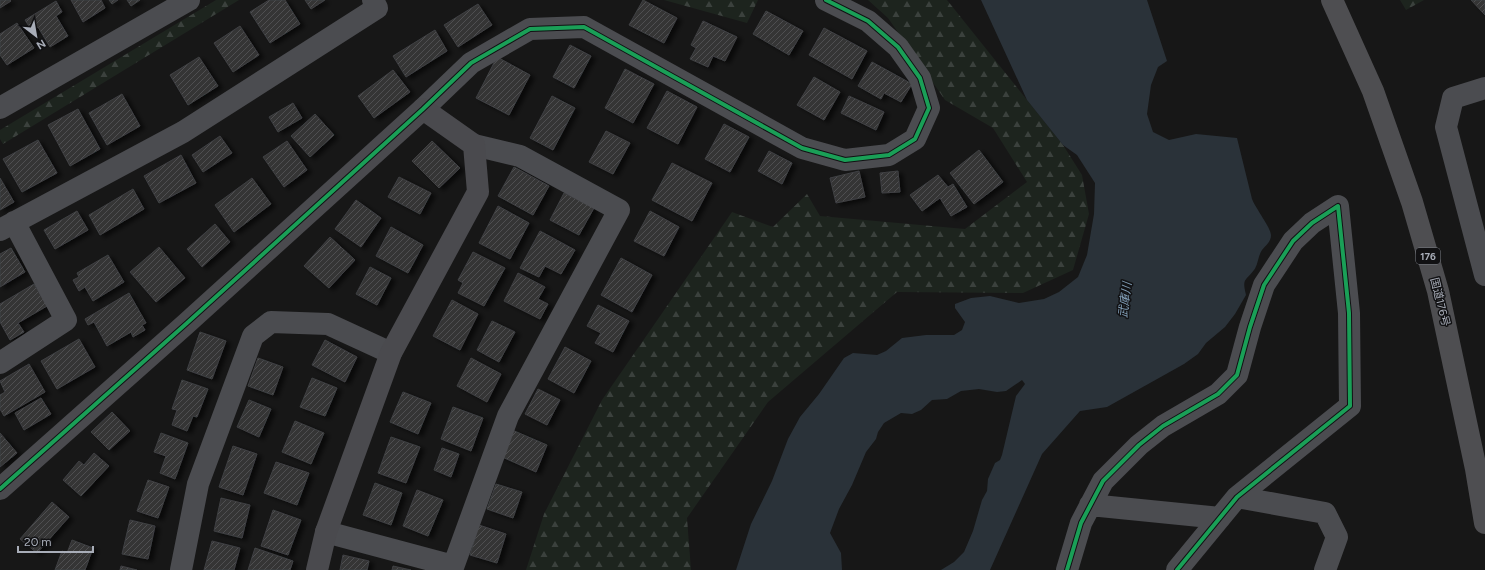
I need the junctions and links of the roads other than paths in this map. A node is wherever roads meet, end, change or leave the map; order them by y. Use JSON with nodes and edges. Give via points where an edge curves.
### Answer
{"nodes":[{"id":1,"x":189,"y":0,"type":"edge"},
{"id":2,"x":373,"y":0,"type":"edge"},
{"id":3,"x":826,"y":0,"type":"edge"},
{"id":4,"x":1332,"y":0,"type":"edge"},
{"id":5,"x":165,"y":6,"type":"edge"},
{"id":6,"x":1485,"y":88,"type":"edge"},
{"id":7,"x":0,"y":108,"type":"edge"},
{"id":8,"x":423,"y":109,"type":"junction"},
{"id":9,"x":474,"y":145,"type":"junction"},
{"id":10,"x":7,"y":226,"type":"edge"},
{"id":11,"x":1485,"y":275,"type":"edge"},
{"id":12,"x":391,"y":353,"type":"junction"},
{"id":13,"x":0,"y":363,"type":"edge"},
{"id":14,"x":1481,"y":468,"type":"edge"},
{"id":15,"x":0,"y":489,"type":"edge"},
{"id":16,"x":1237,"y":497,"type":"junction"},
{"id":17,"x":1090,"y":504,"type":"junction"},
{"id":18,"x":1220,"y":518,"type":"junction"},
{"id":19,"x":1485,"y":523,"type":"edge"},
{"id":20,"x":326,"y":532,"type":"junction"},
{"id":21,"x":452,"y":568,"type":"edge"},
{"id":22,"x":181,"y":570,"type":"edge"},
{"id":23,"x":317,"y":570,"type":"edge"},
{"id":24,"x":1067,"y":570,"type":"edge"},
{"id":25,"x":1177,"y":570,"type":"edge"},
{"id":26,"x":1325,"y":570,"type":"edge"}],
"edges":[{"from":1,"to":5,"type":"street"},
{"from":2,"to":10,"type":"street","via":[[377,8],[183,132]]},
{"from":3,"to":8,"type":"street","via":[[868,21],[898,47],[920,78],[929,108],[915,138],[889,154],[845,160],[802,148],[584,27],[530,29],[471,63]]},
{"from":4,"to":14,"type":"highway","name":"国道176号","number":"176","via":[[1373,91],[1412,202],[1438,291]]},
{"from":5,"to":7,"type":"street"},
{"from":6,"to":11,"type":"street","via":[[1453,98],[1446,127]]},
{"from":8,"to":9,"type":"street"},
{"from":8,"to":15,"type":"street"},
{"from":9,"to":12,"type":"street","via":[[478,192]]},
{"from":9,"to":21,"type":"street","via":[[520,156],[619,210],[508,416]]},
{"from":10,"to":13,"type":"street","via":[[66,320]]},
{"from":12,"to":20,"type":"street"},
{"from":12,"to":22,"type":"street","via":[[328,324],[271,322],[253,336],[198,484]]},
{"from":14,"to":19,"type":"highway","name":"国道176号","number":"176"},
{"from":16,"to":17,"type":"street","via":[[1350,406],[1349,313],[1338,206],[1293,241],[1264,285],[1237,375],[1218,394],[1163,426],[1139,445],[1102,481]]},
{"from":16,"to":18,"type":"street"},
{"from":16,"to":26,"type":"street","via":[[1325,513],[1337,537]]},
{"from":17,"to":18,"type":"street"},
{"from":17,"to":24,"type":"street","via":[[1081,523]]},
{"from":18,"to":25,"type":"street"},
{"from":20,"to":21,"type":"street"},
{"from":20,"to":23,"type":"street"}]}
